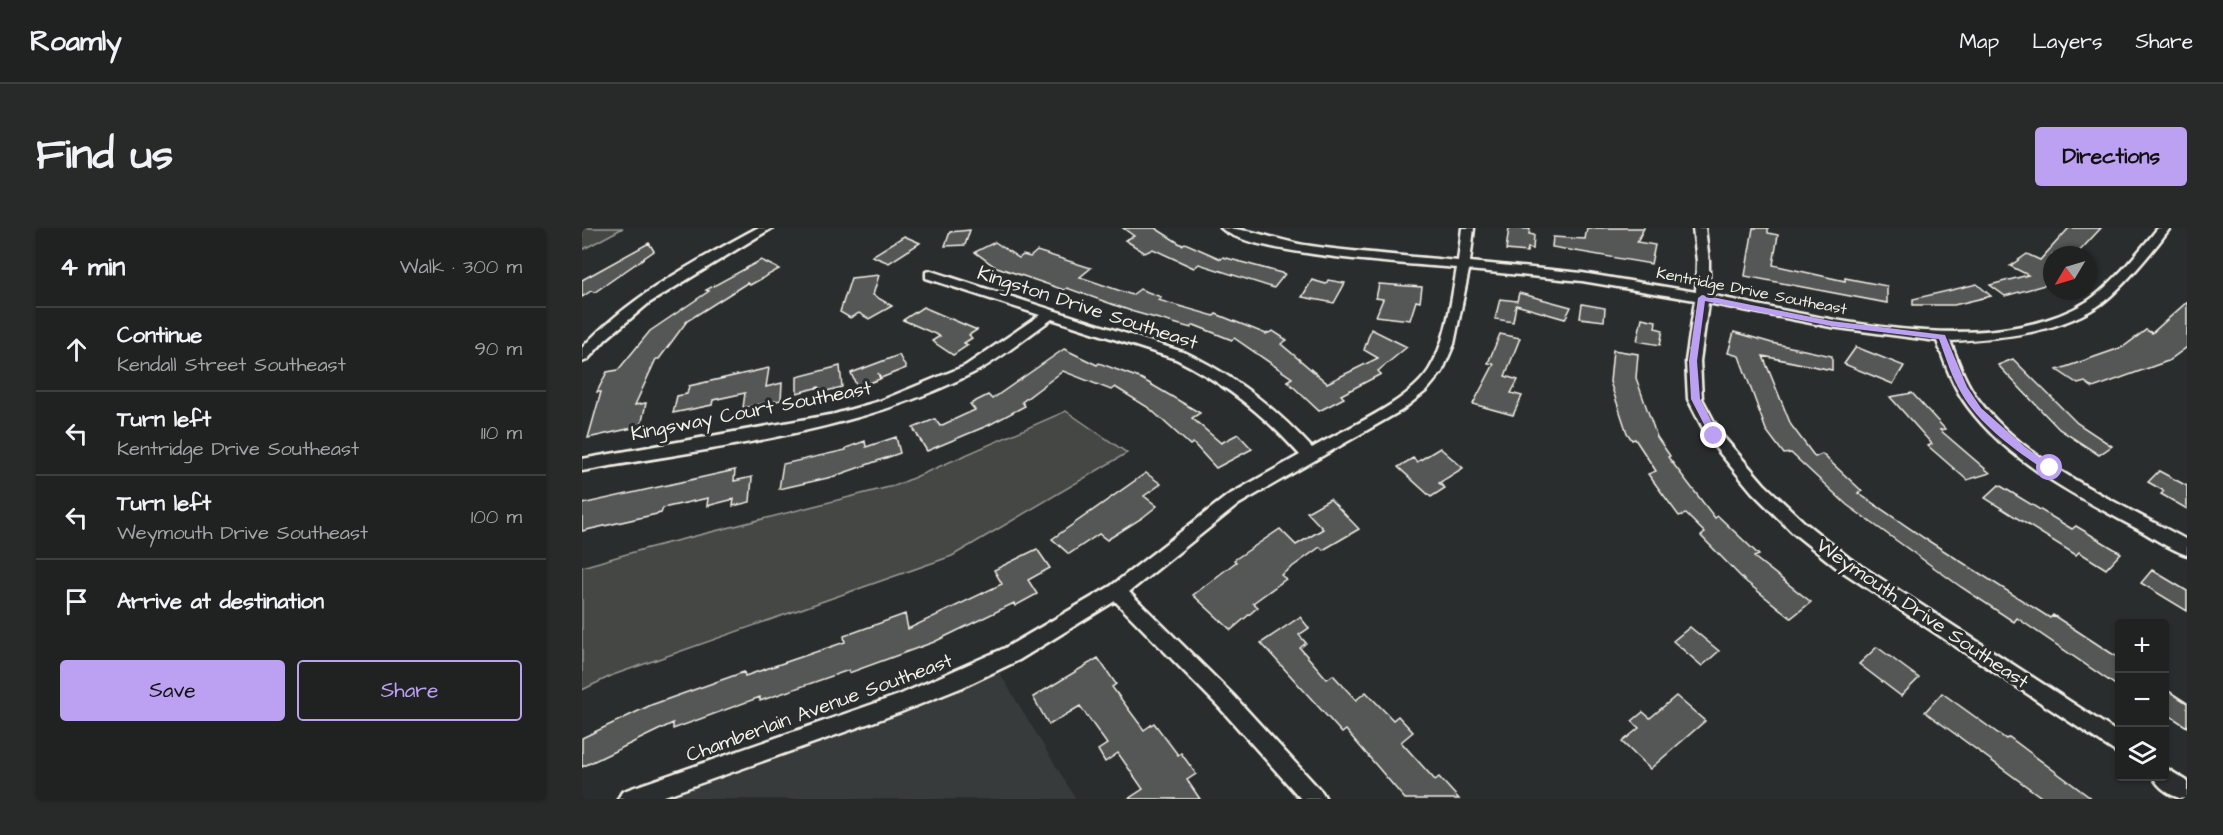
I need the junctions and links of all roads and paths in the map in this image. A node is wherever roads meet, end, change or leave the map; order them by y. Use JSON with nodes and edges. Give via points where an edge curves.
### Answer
{"nodes":[{"id":1,"x":766,"y":228,"type":"edge"},
{"id":2,"x":1227,"y":228,"type":"edge"},
{"id":3,"x":1468,"y":228,"type":"edge"},
{"id":4,"x":1699,"y":228,"type":"edge"},
{"id":5,"x":2164,"y":228,"type":"edge"},
{"id":6,"x":1464,"y":264,"type":"junction"},
{"id":7,"x":931,"y":275,"type":"dead end"},
{"id":8,"x":1702,"y":298,"type":"junction"},
{"id":9,"x":1050,"y":314,"type":"junction"},
{"id":10,"x":1942,"y":337,"type":"junction"},
{"id":11,"x":582,"y":357,"type":"edge"},
{"id":12,"x":1309,"y":455,"type":"junction"},
{"id":13,"x":582,"y":465,"type":"edge"},
{"id":14,"x":2187,"y":548,"type":"edge"},
{"id":15,"x":1117,"y":591,"type":"junction"},
{"id":16,"x":2115,"y":743,"type":"edge"},
{"id":17,"x":2169,"y":781,"type":"edge"},
{"id":18,"x":2187,"y":793,"type":"edge"},
{"id":19,"x":629,"y":799,"type":"edge"},
{"id":20,"x":1315,"y":799,"type":"edge"}],
"edges":[{"from":1,"to":11,"type":"street","via":[[674,280],[626,314]]},
{"from":2,"to":6,"type":"street","name":"Kentridge Drive Southeast","via":[[1310,250]]},
{"from":3,"to":6,"type":"street","name":"Chamberlain Avenue Southeast"},
{"from":4,"to":8,"type":"street","name":"Weymouth Drive Southeast"},
{"from":5,"to":10,"type":"street","name":"Kentridge Drive Southeast","via":[[2094,303],[2053,322],[2008,333]]},
{"from":6,"to":8,"type":"street","name":"Kentridge Drive Southeast","via":[[1592,279]]},
{"from":6,"to":12,"type":"street","name":"Chamberlain Avenue Southeast","via":[[1436,372],[1397,406]]},
{"from":7,"to":9,"type":"street","name":"Kingston Drive Southeast"},
{"from":8,"to":10,"type":"street","name":"Kentridge Drive Southeast","via":[[1831,323]]},
{"from":8,"to":16,"type":"street","name":"Weymouth Drive Southeast","via":[[1693,361],[1695,399],[1714,436],[1758,488],[1843,563]]},
{"from":9,"to":12,"type":"street","name":"Kingston Drive Southeast","via":[[1181,356],[1212,370],[1241,388]]},
{"from":9,"to":13,"type":"street","name":"Kingsway Court Southeast","via":[[970,369],[885,405],[836,418]]},
{"from":10,"to":14,"type":"street","via":[[1963,388],[1978,410],[2008,437],[2050,468]]},
{"from":12,"to":15,"type":"street","name":"Chamberlain Avenue Southeast","via":[[1233,500]]},
{"from":15,"to":19,"type":"street","name":"Chamberlain Avenue Southeast","via":[[1012,654],[956,681]]},
{"from":15,"to":20,"type":"street","via":[[1227,701]]},
{"from":17,"to":18,"type":"street"}]}
